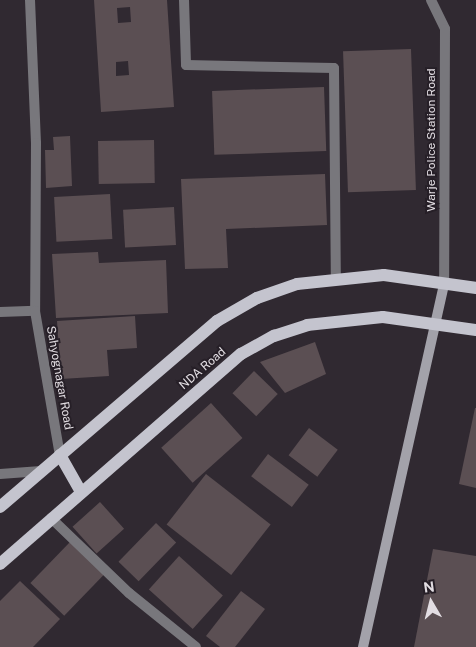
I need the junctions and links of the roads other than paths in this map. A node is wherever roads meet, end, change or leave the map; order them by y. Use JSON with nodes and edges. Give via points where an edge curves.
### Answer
{"nodes":[{"id":1,"x":30,"y":0,"type":"edge"},
{"id":2,"x":184,"y":0,"type":"edge"},
{"id":3,"x":431,"y":0,"type":"edge"},
{"id":4,"x":336,"y":279,"type":"junction"},
{"id":5,"x":444,"y":284,"type":"junction"},
{"id":6,"x":476,"y":288,"type":"edge"},
{"id":7,"x":35,"y":311,"type":"junction"},
{"id":8,"x":0,"y":312,"type":"edge"},
{"id":9,"x":436,"y":324,"type":"junction"},
{"id":10,"x":476,"y":330,"type":"edge"},
{"id":11,"x":60,"y":455,"type":"junction"},
{"id":12,"x":41,"y":471,"type":"junction"},
{"id":13,"x":0,"y":474,"type":"edge"},
{"id":14,"x":81,"y":492,"type":"junction"},
{"id":15,"x":0,"y":507,"type":"edge"},
{"id":16,"x":51,"y":518,"type":"junction"},
{"id":17,"x":0,"y":564,"type":"edge"},
{"id":18,"x":196,"y":647,"type":"edge"},
{"id":19,"x":363,"y":647,"type":"edge"}],
"edges":[{"from":1,"to":7,"type":"street","via":[[36,143]]},
{"from":2,"to":4,"type":"street","via":[[186,65],[334,68]]},
{"from":3,"to":5,"type":"street","name":"Warje Police Station Road","via":[[445,29]]},
{"from":4,"to":5,"type":"main road","via":[[384,275]]},
{"from":4,"to":11,"type":"main road","via":[[297,284],[257,298],[217,320]]},
{"from":5,"to":6,"type":"main road"},
{"from":5,"to":9,"type":"street"},
{"from":7,"to":8,"type":"street","name":"Sahyognagar Road"},
{"from":7,"to":11,"type":"street","name":"Sahyognagar Road"},
{"from":9,"to":10,"type":"main road","name":"NDA Road"},
{"from":9,"to":14,"type":"main road","name":"NDA Road","via":[[383,317],[307,325],[274,336],[241,354]]},
{"from":9,"to":19,"type":"street"},
{"from":11,"to":12,"type":"main road"},
{"from":11,"to":14,"type":"main road"},
{"from":12,"to":13,"type":"street"},
{"from":12,"to":15,"type":"main road"},
{"from":14,"to":16,"type":"main road","name":"NDA Road"},
{"from":16,"to":17,"type":"main road","name":"NDA Road"},
{"from":16,"to":18,"type":"street","via":[[129,593]]}]}
